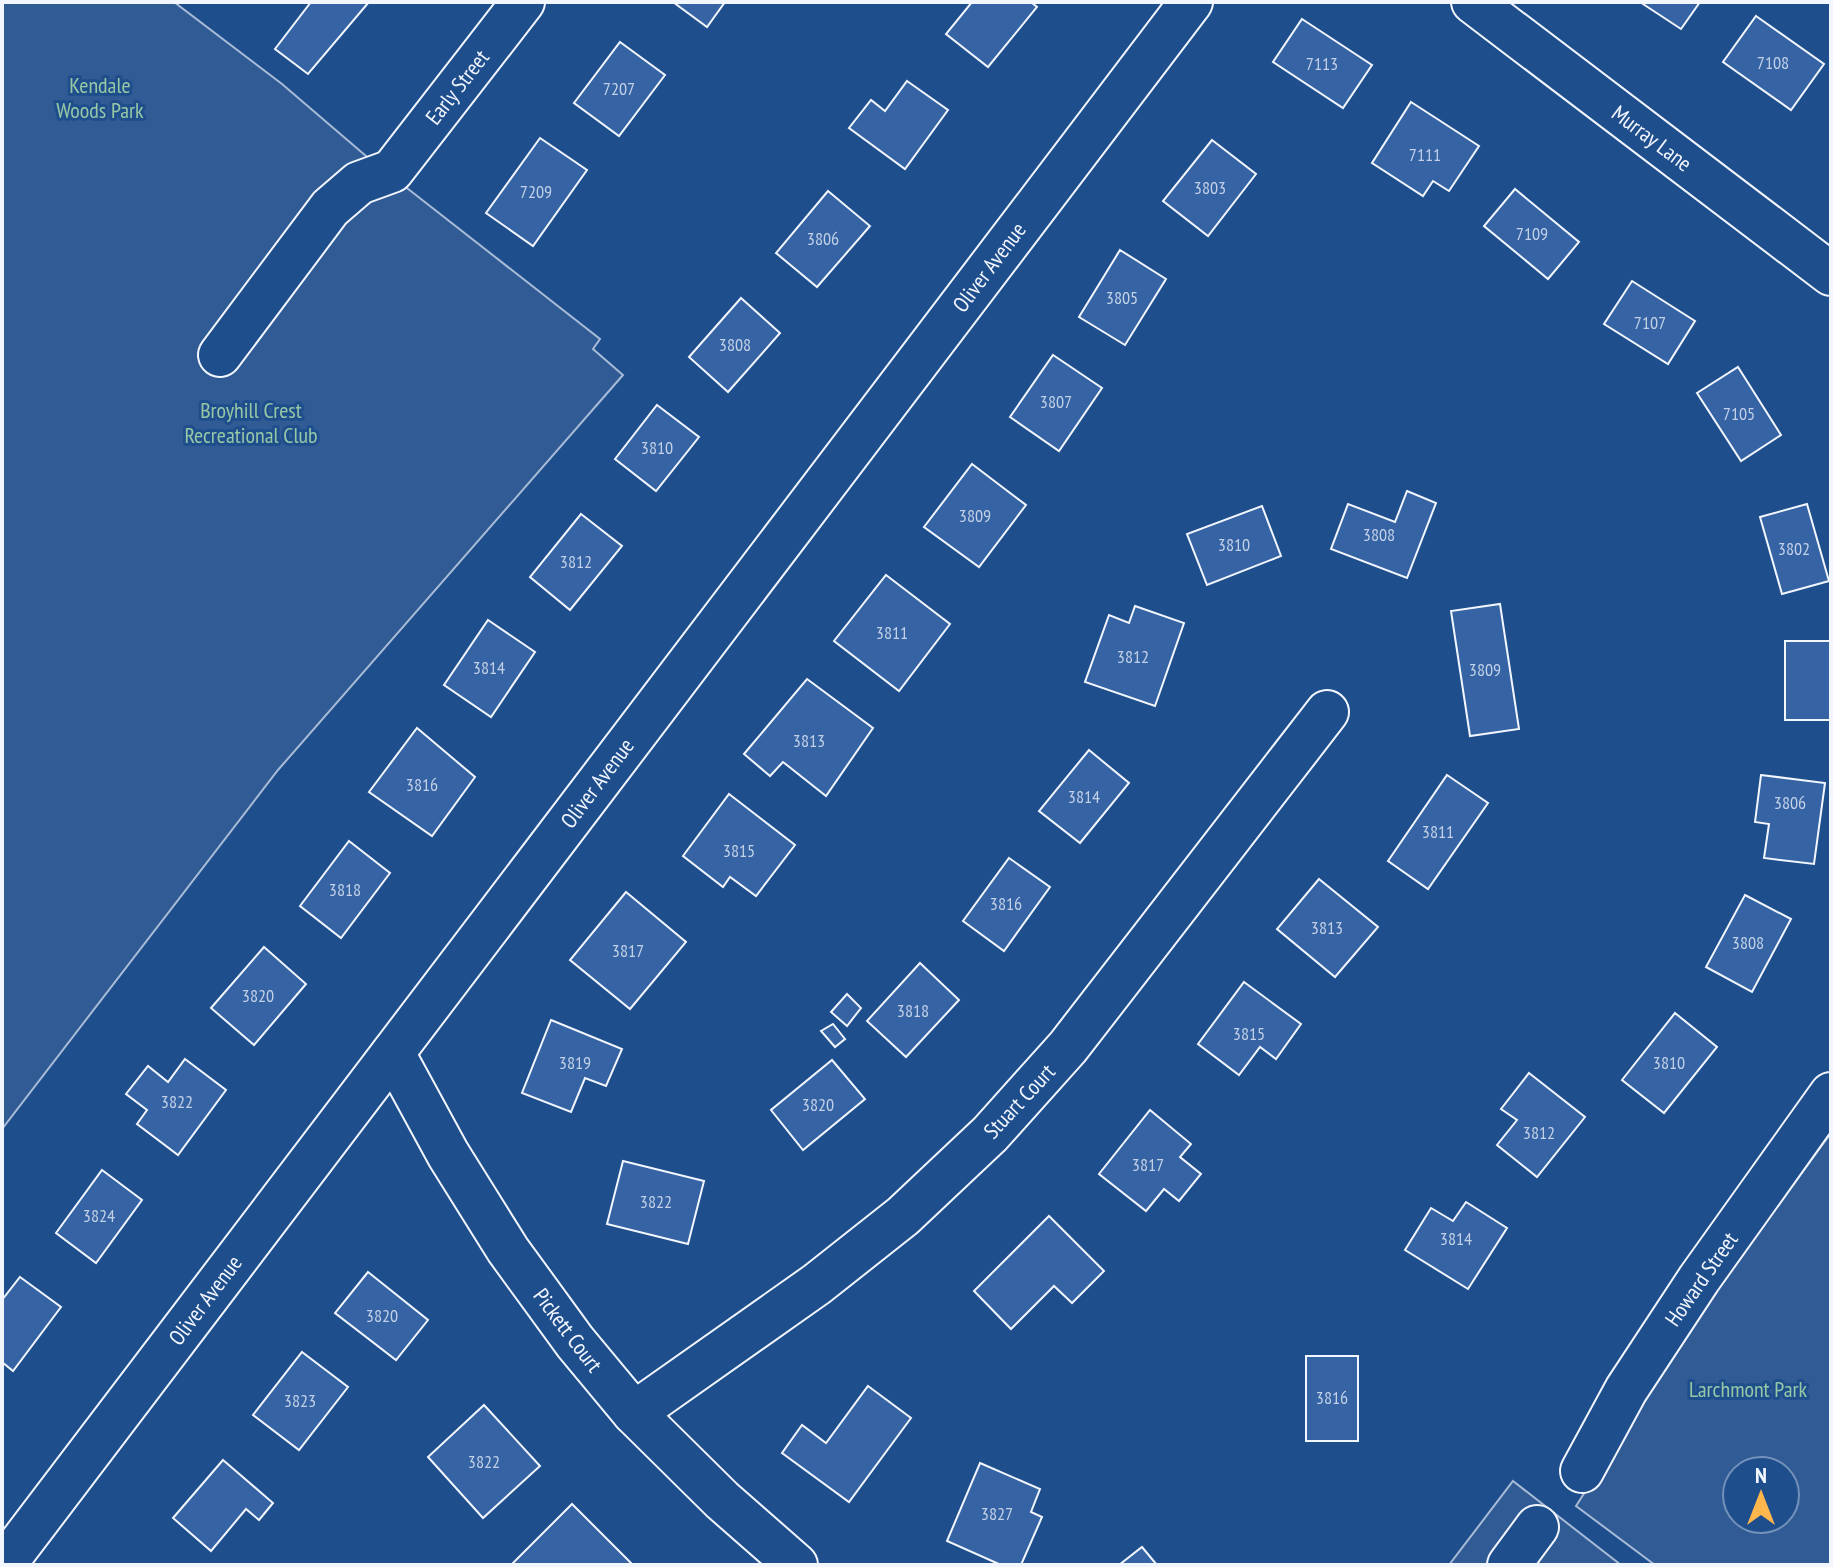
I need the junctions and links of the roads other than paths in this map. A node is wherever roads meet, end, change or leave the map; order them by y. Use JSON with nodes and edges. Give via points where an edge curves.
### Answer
{"nodes":[{"id":1,"x":523,"y":2,"type":"edge"},
{"id":2,"x":1191,"y":2,"type":"edge"},
{"id":3,"x":1473,"y":2,"type":"edge"},
{"id":4,"x":1831,"y":274,"type":"edge"},
{"id":5,"x":220,"y":355,"type":"dead end"},
{"id":6,"x":1327,"y":712,"type":"dead end"},
{"id":7,"x":393,"y":1053,"type":"junction"},
{"id":8,"x":1831,"y":1094,"type":"edge"},
{"id":9,"x":634,"y":1413,"type":"junction"},
{"id":10,"x":1582,"y":1471,"type":"dead end"},
{"id":11,"x":1537,"y":1527,"type":"dead end"},
{"id":12,"x":4,"y":1565,"type":"edge"},
{"id":13,"x":796,"y":1565,"type":"edge"},
{"id":14,"x":1509,"y":1565,"type":"edge"}],
"edges":[{"from":1,"to":5,"type":"street","name":"Early Street","via":[[392,171],[359,183],[330,208]]},
{"from":2,"to":7,"type":"street","name":"Oliver Avenue"},
{"from":3,"to":4,"type":"street","name":"Murray Lane"},
{"from":6,"to":9,"type":"street","name":"Stuart Court","via":[[1068,1047],[990,1134],[903,1216],[817,1284]]},
{"from":7,"to":9,"type":"street","name":"Pickett Court","via":[[508,1250]]},
{"from":7,"to":12,"type":"street","name":"Oliver Avenue"},
{"from":8,"to":10,"type":"street","name":"Howard Street","via":[[1634,1378]]},
{"from":9,"to":13,"type":"street","name":"Pickett Court"},
{"from":11,"to":14,"type":"street"}]}
